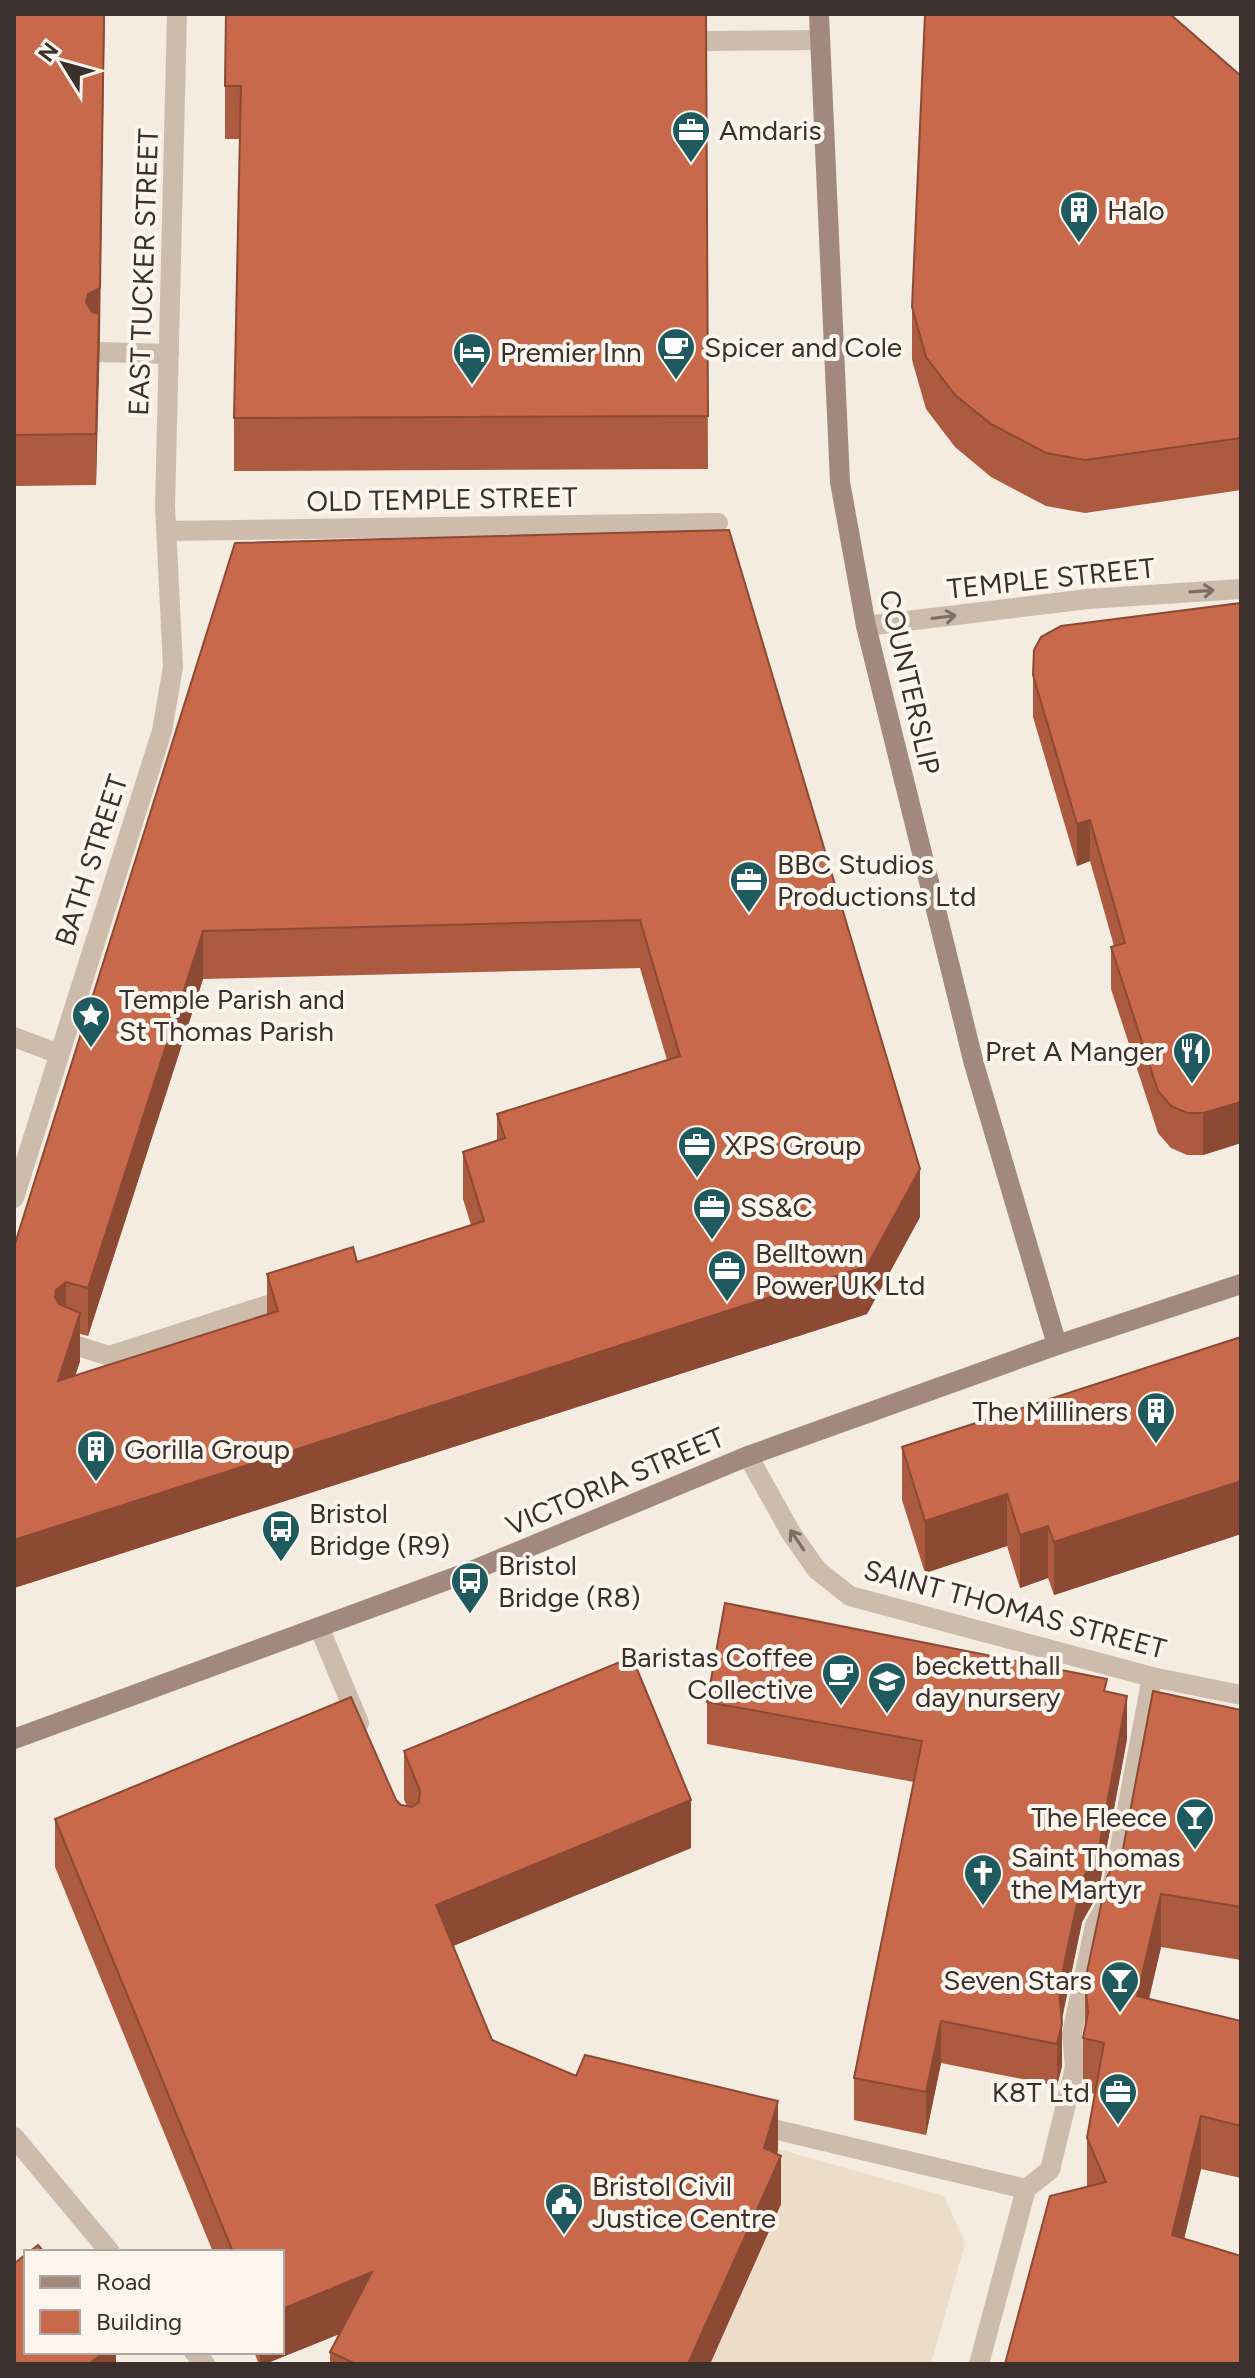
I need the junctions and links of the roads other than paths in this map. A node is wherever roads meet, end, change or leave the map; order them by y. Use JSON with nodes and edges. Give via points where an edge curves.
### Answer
{"nodes":[{"id":1,"x":177,"y":14,"type":"edge"},
{"id":2,"x":819,"y":14,"type":"edge"},
{"id":3,"x":819,"y":40,"type":"junction"},
{"id":4,"x":706,"y":41,"type":"edge"},
{"id":5,"x":99,"y":352,"type":"edge"},
{"id":6,"x":169,"y":354,"type":"junction"},
{"id":7,"x":718,"y":523,"type":"dead end"},
{"id":8,"x":168,"y":531,"type":"junction"},
{"id":9,"x":1241,"y":589,"type":"edge"},
{"id":10,"x":866,"y":626,"type":"junction"},
{"id":11,"x":14,"y":1037,"type":"edge"},
{"id":12,"x":59,"y":1054,"type":"junction"},
{"id":13,"x":14,"y":1198,"type":"edge"},
{"id":14,"x":1241,"y":1284,"type":"edge"},
{"id":15,"x":314,"y":1290,"type":"edge"},
{"id":16,"x":68,"y":1343,"type":"edge"},
{"id":17,"x":1057,"y":1345,"type":"junction"},
{"id":18,"x":748,"y":1456,"type":"junction"},
{"id":19,"x":319,"y":1627,"type":"junction"},
{"id":20,"x":1152,"y":1677,"type":"junction"},
{"id":21,"x":1241,"y":1695,"type":"edge"},
{"id":22,"x":365,"y":1738,"type":"edge"},
{"id":23,"x":14,"y":1739,"type":"edge"},
{"id":24,"x":769,"y":2128,"type":"edge"},
{"id":25,"x":14,"y":2137,"type":"edge"},
{"id":26,"x":1026,"y":2189,"type":"junction"},
{"id":27,"x":108,"y":2250,"type":"edge"},
{"id":28,"x":979,"y":2364,"type":"edge"}],
"edges":[{"from":1,"to":6,"type":"street","name":"EAST TUCKER STREET"},
{"from":2,"to":3,"type":"street","name":"COUNTERSLIP"},
{"from":3,"to":4,"type":"street"},
{"from":3,"to":10,"type":"street","name":"COUNTERSLIP","via":[[840,482]]},
{"from":5,"to":6,"type":"street"},
{"from":6,"to":8,"type":"street","name":"EAST TUCKER STREET"},
{"from":7,"to":8,"type":"street","name":"OLD TEMPLE STREET"},
{"from":8,"to":12,"type":"street","name":"BATH STREET","via":[[173,667],[162,731]]},
{"from":10,"to":9,"type":"street","name":"TEMPLE STREET","one_way":true,"via":[[1088,599]]},
{"from":10,"to":17,"type":"street","name":"COUNTERSLIP","via":[[974,1064]]},
{"from":11,"to":12,"type":"street"},
{"from":12,"to":13,"type":"street","name":"BATH STREET"},
{"from":14,"to":17,"type":"street","name":"VICTORIA STREET"},
{"from":15,"to":16,"type":"street","via":[[109,1356]]},
{"from":17,"to":18,"type":"street","name":"VICTORIA STREET"},
{"from":18,"to":19,"type":"street","name":"VICTORIA STREET","via":[[469,1572]]},
{"from":20,"to":18,"type":"street","name":"SAINT THOMAS STREET","one_way":true,"via":[[850,1596],[817,1570]]},
{"from":19,"to":22,"type":"street"},
{"from":19,"to":23,"type":"street","name":"VICTORIA STREET"},
{"from":20,"to":21,"type":"street","name":"SAINT THOMAS STREET"},
{"from":20,"to":26,"type":"street","via":[[1110,1899],[1095,1925],[1072,2033],[1075,2067],[1050,2170]]},
{"from":24,"to":26,"type":"street"},
{"from":25,"to":27,"type":"street"},
{"from":26,"to":28,"type":"street"}]}
